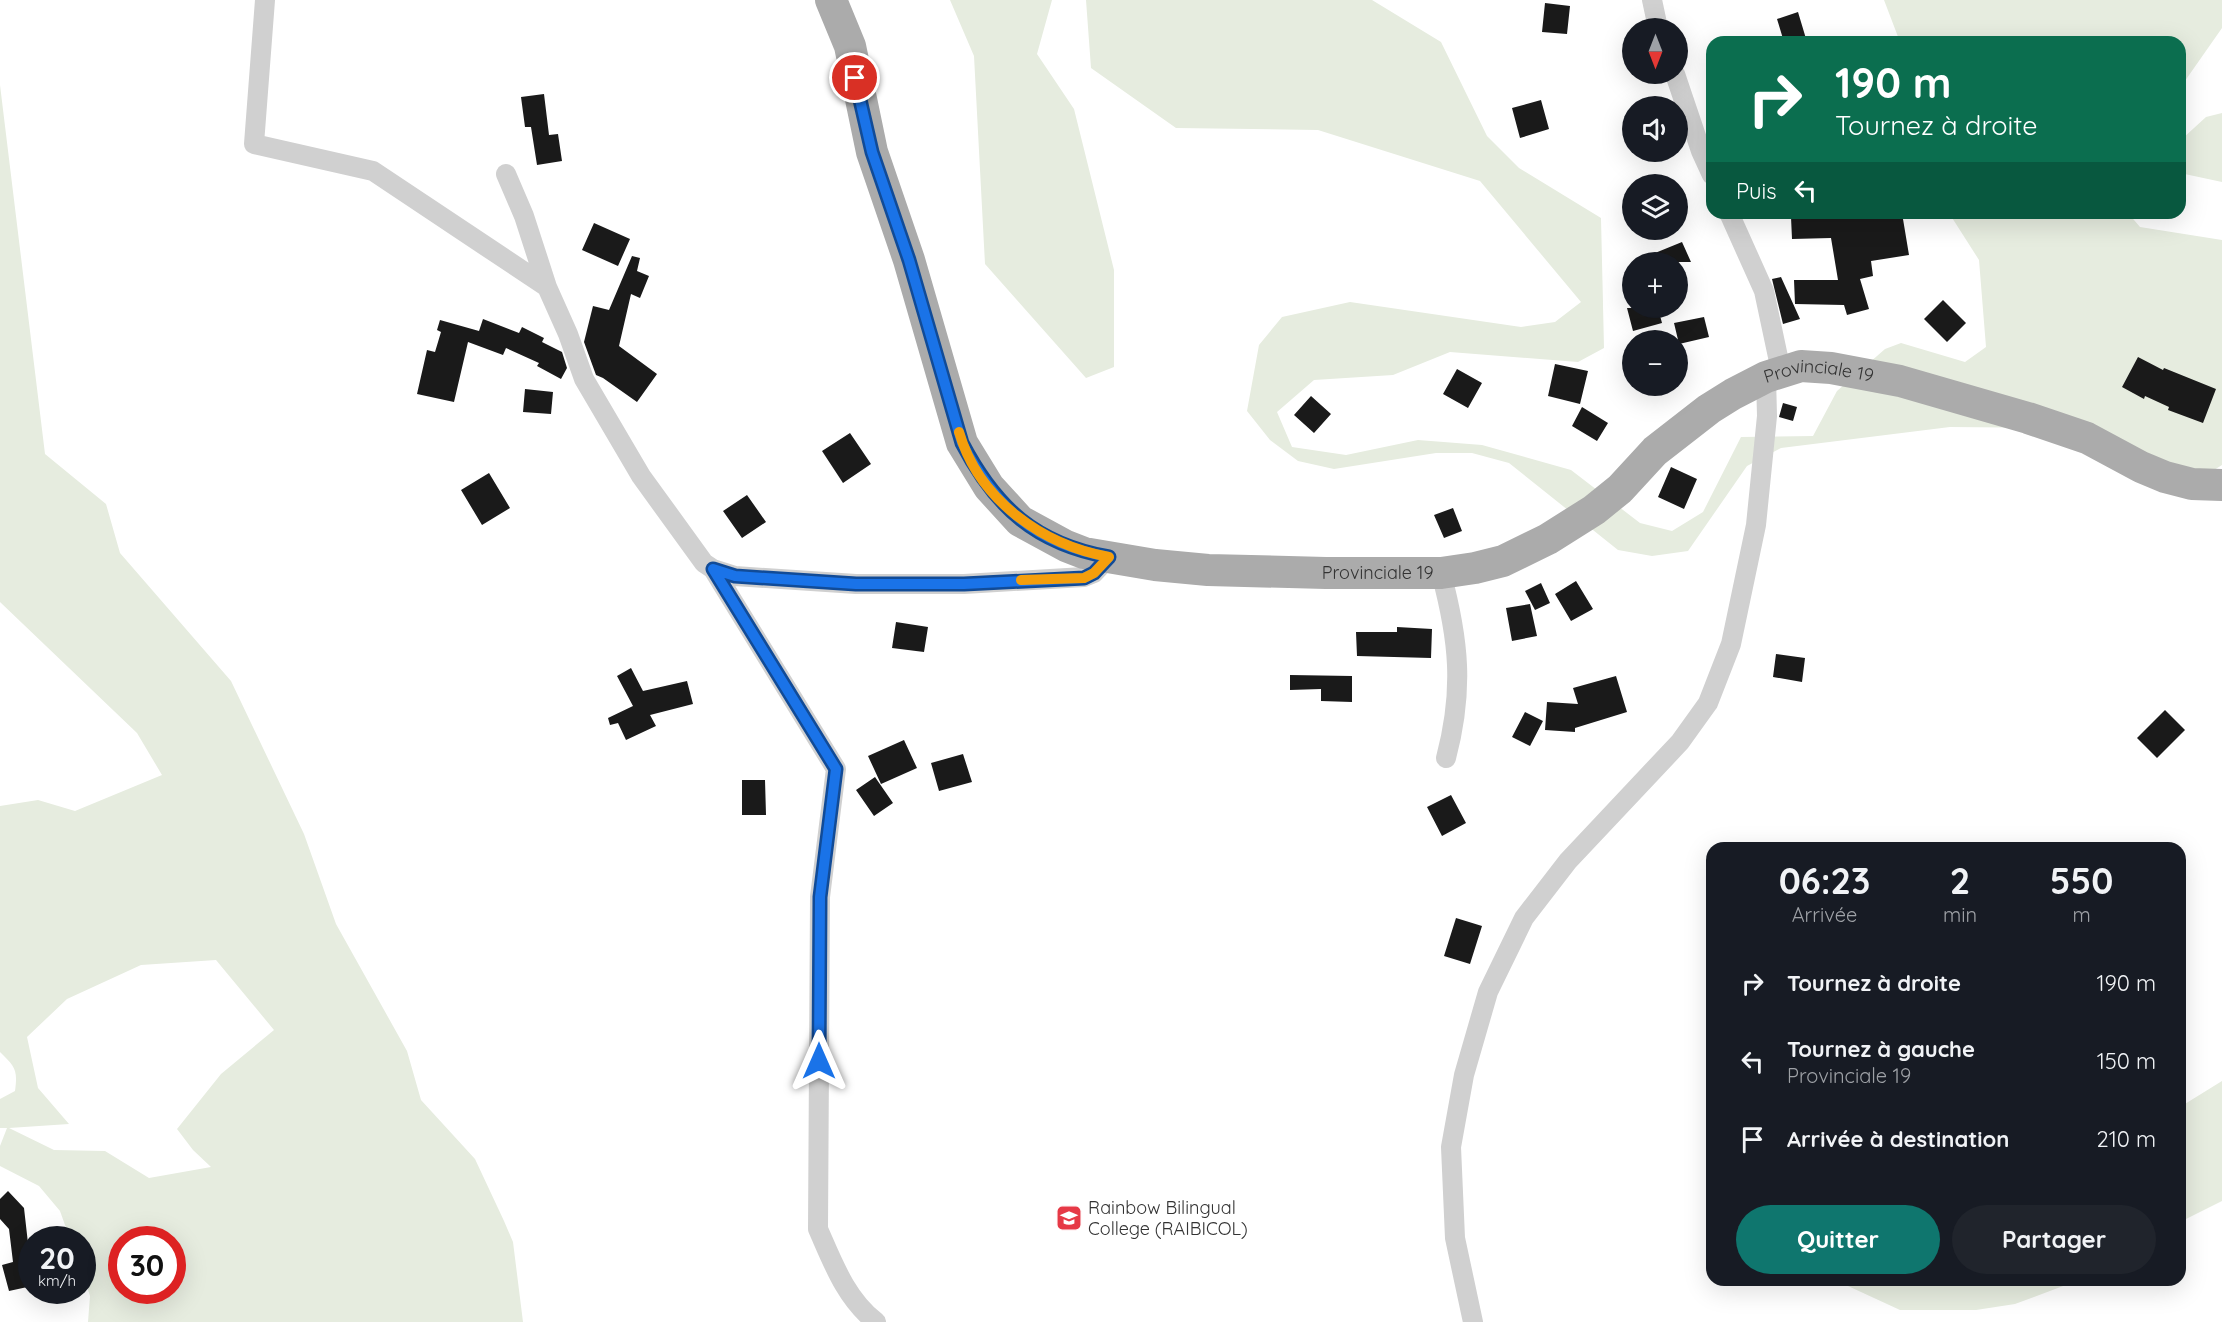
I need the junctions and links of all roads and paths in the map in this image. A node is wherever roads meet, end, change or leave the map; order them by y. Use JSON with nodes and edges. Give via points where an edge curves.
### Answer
{"nodes":[{"id":1,"x":265,"y":0,"type":"edge"},
{"id":2,"x":831,"y":0,"type":"edge"},
{"id":3,"x":1652,"y":0,"type":"edge"},
{"id":4,"x":1656,"y":18,"type":"edge"},
{"id":5,"x":1678,"y":84,"type":"edge"},
{"id":6,"x":1706,"y":162,"type":"edge"},
{"id":7,"x":506,"y":174,"type":"dead end"},
{"id":8,"x":1732,"y":219,"type":"edge"},
{"id":9,"x":547,"y":287,"type":"junction"},
{"id":10,"x":1773,"y":374,"type":"junction"},
{"id":11,"x":2222,"y":485,"type":"edge"},
{"id":12,"x":1109,"y":557,"type":"junction"},
{"id":13,"x":713,"y":569,"type":"junction"},
{"id":14,"x":1441,"y":573,"type":"junction"},
{"id":15,"x":1446,"y":758,"type":"dead end"},
{"id":16,"x":876,"y":1322,"type":"edge"},
{"id":17,"x":1473,"y":1322,"type":"edge"}],
"edges":[{"from":1,"to":9,"type":"street","via":[[254,144],[373,171]]},
{"from":2,"to":12,"type":"main road","name":"Provinciale 19","via":[[850,46],[872,152],[909,260],[962,443],[988,487],[1020,521],[1066,546]]},
{"from":3,"to":4,"type":"street"},
{"from":5,"to":6,"type":"street"},
{"from":7,"to":9,"type":"street"},
{"from":8,"to":10,"type":"street","via":[[1764,291]]},
{"from":9,"to":13,"type":"street","via":[[584,379],[641,476],[704,563]]},
{"from":10,"to":11,"type":"main road","name":"Provinciale 19","via":[[1801,366],[1900,381],[2087,438],[2165,477],[2192,484]]},
{"from":10,"to":14,"type":"main road","name":"Provinciale 19","via":[[1733,394],[1688,424],[1594,510],[1548,539],[1503,561]]},
{"from":10,"to":17,"type":"street","via":[[1756,525],[1731,644],[1708,703],[1680,742],[1568,861],[1536,902],[1524,918],[1488,992],[1464,1076],[1451,1147],[1455,1238]]},
{"from":12,"to":13,"type":"street","via":[[1084,578],[964,584],[856,584],[735,576]]},
{"from":12,"to":14,"type":"main road","name":"Provinciale 19","via":[[1208,570]]},
{"from":13,"to":16,"type":"street","via":[[836,769],[820,897],[819,1229],[838,1275],[861,1311]]},
{"from":14,"to":15,"type":"street","via":[[1454,625],[1459,682]]}]}
